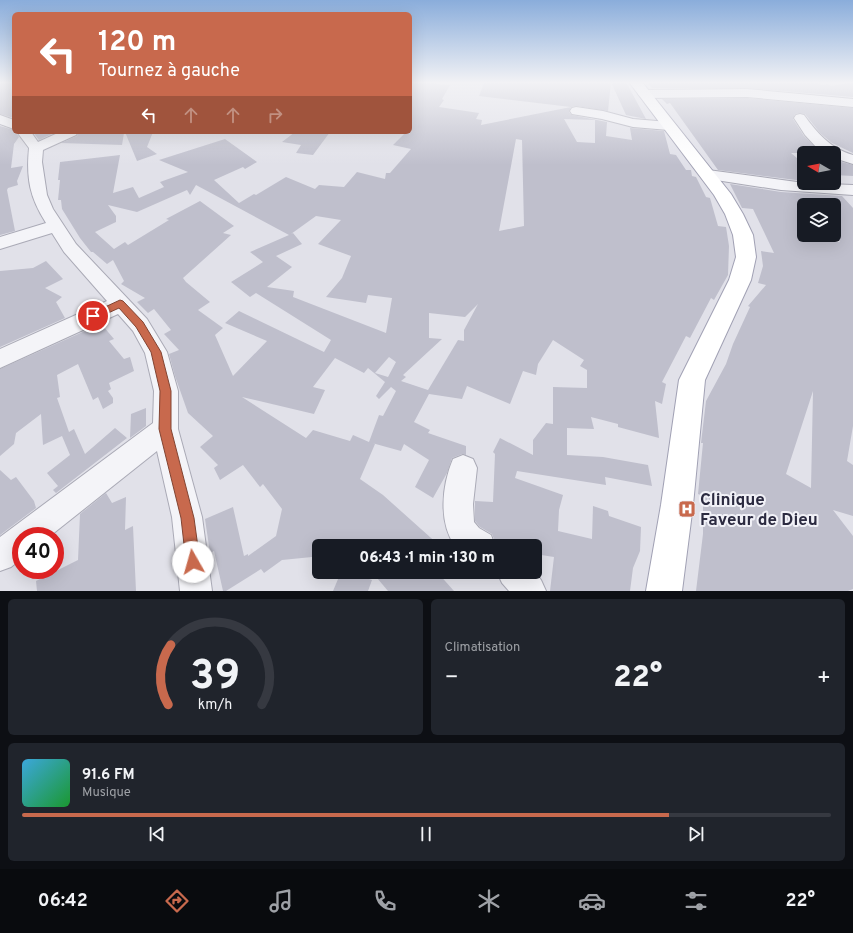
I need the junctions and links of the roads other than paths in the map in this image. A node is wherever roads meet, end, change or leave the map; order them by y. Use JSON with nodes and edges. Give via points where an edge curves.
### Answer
{"nodes":[{"id":1,"x":656,"y":110,"type":"edge"},
{"id":2,"x":576,"y":111,"type":"dead end"},
{"id":3,"x":0,"y":118,"type":"edge"},
{"id":4,"x":800,"y":118,"type":"dead end"},
{"id":5,"x":12,"y":124,"type":"edge"},
{"id":6,"x":669,"y":126,"type":"junction"},
{"id":7,"x":62,"y":134,"type":"edge"},
{"id":8,"x":30,"y":140,"type":"edge"},
{"id":9,"x":853,"y":160,"type":"edge"},
{"id":10,"x":708,"y":176,"type":"junction"},
{"id":11,"x":852,"y":191,"type":"edge"},
{"id":12,"x":56,"y":226,"type":"junction"},
{"id":13,"x":0,"y":243,"type":"edge"},
{"id":14,"x":120,"y":304,"type":"junction"},
{"id":15,"x":0,"y":359,"type":"edge"},
{"id":16,"x":165,"y":429,"type":"junction"},
{"id":17,"x":463,"y":468,"type":"dead end"},
{"id":18,"x":38,"y":527,"type":"edge"},
{"id":19,"x":470,"y":539,"type":"edge"},
{"id":20,"x":12,"y":547,"type":"edge"},
{"id":21,"x":0,"y":556,"type":"edge"},
{"id":22,"x":519,"y":579,"type":"edge"},
{"id":23,"x":196,"y":591,"type":"edge"},
{"id":24,"x":530,"y":591,"type":"edge"},
{"id":25,"x":664,"y":591,"type":"edge"}],
"edges":[{"from":1,"to":6,"type":"main road"},
{"from":2,"to":6,"type":"street","via":[[603,114],[633,123]]},
{"from":3,"to":5,"type":"street"},
{"from":4,"to":9,"type":"street","via":[[807,131],[820,143],[836,154]]},
{"from":6,"to":10,"type":"main road"},
{"from":7,"to":8,"type":"street"},
{"from":8,"to":12,"type":"street","via":[[39,195],[44,209]]},
{"from":10,"to":11,"type":"street"},
{"from":10,"to":25,"type":"main road","via":[[734,214],[743,235],[746,257],[740,280],[692,380]]},
{"from":12,"to":13,"type":"street"},
{"from":12,"to":14,"type":"street","via":[[70,248]]},
{"from":14,"to":15,"type":"street"},
{"from":14,"to":16,"type":"street","via":[[140,325],[156,352],[166,391]]},
{"from":16,"to":18,"type":"street"},
{"from":16,"to":23,"type":"street","via":[[187,518]]},
{"from":17,"to":19,"type":"street","via":[[459,521]]},
{"from":20,"to":21,"type":"street"},
{"from":22,"to":24,"type":"street"}]}
